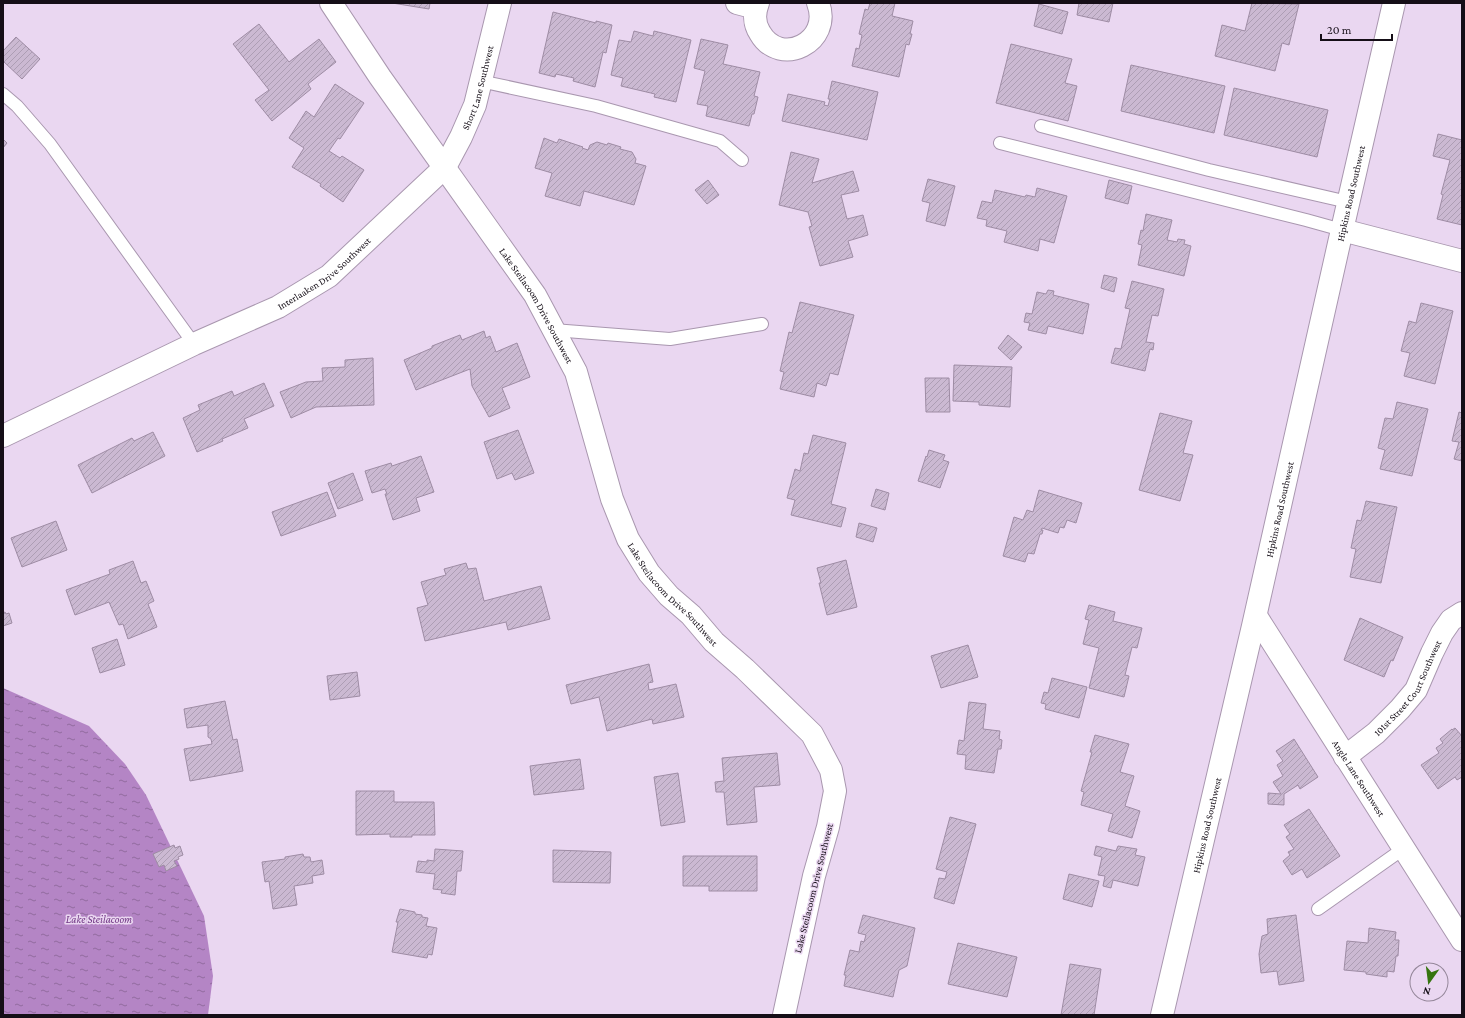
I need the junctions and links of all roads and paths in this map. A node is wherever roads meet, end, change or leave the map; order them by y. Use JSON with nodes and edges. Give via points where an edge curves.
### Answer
{"nodes":[{"id":1,"x":331,"y":3,"type":"edge"},
{"id":2,"x":500,"y":3,"type":"edge"},
{"id":3,"x":818,"y":3,"type":"edge"},
{"id":4,"x":1394,"y":3,"type":"edge"},
{"id":5,"x":750,"y":5,"type":"edge"},
{"id":6,"x":480,"y":81,"type":"junction"},
{"id":7,"x":3,"y":94,"type":"edge"},
{"id":8,"x":1040,"y":126,"type":"dead end"},
{"id":9,"x":1000,"y":143,"type":"dead end"},
{"id":10,"x":742,"y":160,"type":"dead end"},
{"id":11,"x":445,"y":167,"type":"junction"},
{"id":12,"x":1348,"y":202,"type":"junction"},
{"id":13,"x":1342,"y":230,"type":"junction"},
{"id":14,"x":1462,"y":261,"type":"edge"},
{"id":15,"x":762,"y":324,"type":"dead end"},
{"id":16,"x":553,"y":330,"type":"junction"},
{"id":17,"x":194,"y":344,"type":"junction"},
{"id":18,"x":3,"y":436,"type":"edge"},
{"id":19,"x":1462,"y":613,"type":"edge"},
{"id":20,"x":1256,"y":616,"type":"junction"},
{"id":21,"x":1345,"y":757,"type":"junction"},
{"id":22,"x":1404,"y":849,"type":"junction"},
{"id":23,"x":1318,"y":909,"type":"dead end"},
{"id":24,"x":1462,"y":940,"type":"edge"},
{"id":25,"x":784,"y":1015,"type":"edge"},
{"id":26,"x":1162,"y":1015,"type":"edge"}],
"edges":[{"from":1,"to":11,"type":"street","via":[[380,77]]},
{"from":2,"to":6,"type":"street","name":"Short Lane Southwest"},
{"from":3,"to":5,"type":"street","via":[[821,15],[816,34],[805,45],[790,50],[780,49],[762,38]]},
{"from":4,"to":12,"type":"street","name":"Hipkins Road Southwest"},
{"from":6,"to":10,"type":"lane","via":[[596,106],[720,141]]},
{"from":6,"to":11,"type":"street","name":"Short Lane Southwest","via":[[475,105]]},
{"from":7,"to":17,"type":"lane","via":[[50,144]]},
{"from":8,"to":12,"type":"lane","via":[[1209,170]]},
{"from":9,"to":13,"type":"lane"},
{"from":11,"to":16,"type":"street","name":"Lake Steilacoom Drive Southwest","via":[[534,295]]},
{"from":11,"to":17,"type":"street","name":"Interlaaken Drive Southwest","via":[[329,276],[278,307]]},
{"from":12,"to":13,"type":"street","name":"Hipkins Road Southwest"},
{"from":13,"to":14,"type":"street"},
{"from":13,"to":20,"type":"street","name":"Hipkins Road Southwest"},
{"from":15,"to":16,"type":"lane","via":[[670,339]]},
{"from":16,"to":25,"type":"street","name":"Lake Steilacoom Drive Southwest","via":[[576,372],[612,499],[628,539],[649,573],[692,615],[714,642],[812,734],[831,770],[835,791]]},
{"from":17,"to":18,"type":"street","name":"Interlaaken Drive Southwest"},
{"from":19,"to":21,"type":"street","name":"101st Street Court Southwest","via":[[1451,620],[1442,633],[1416,690],[1376,733]]},
{"from":20,"to":21,"type":"street","name":"Angle Lane Southwest"},
{"from":20,"to":26,"type":"street","name":"Hipkins Road Southwest"},
{"from":21,"to":22,"type":"street","name":"Angle Lane Southwest"},
{"from":22,"to":23,"type":"lane"},
{"from":22,"to":24,"type":"street","name":"Angle Lane Southwest"}]}
